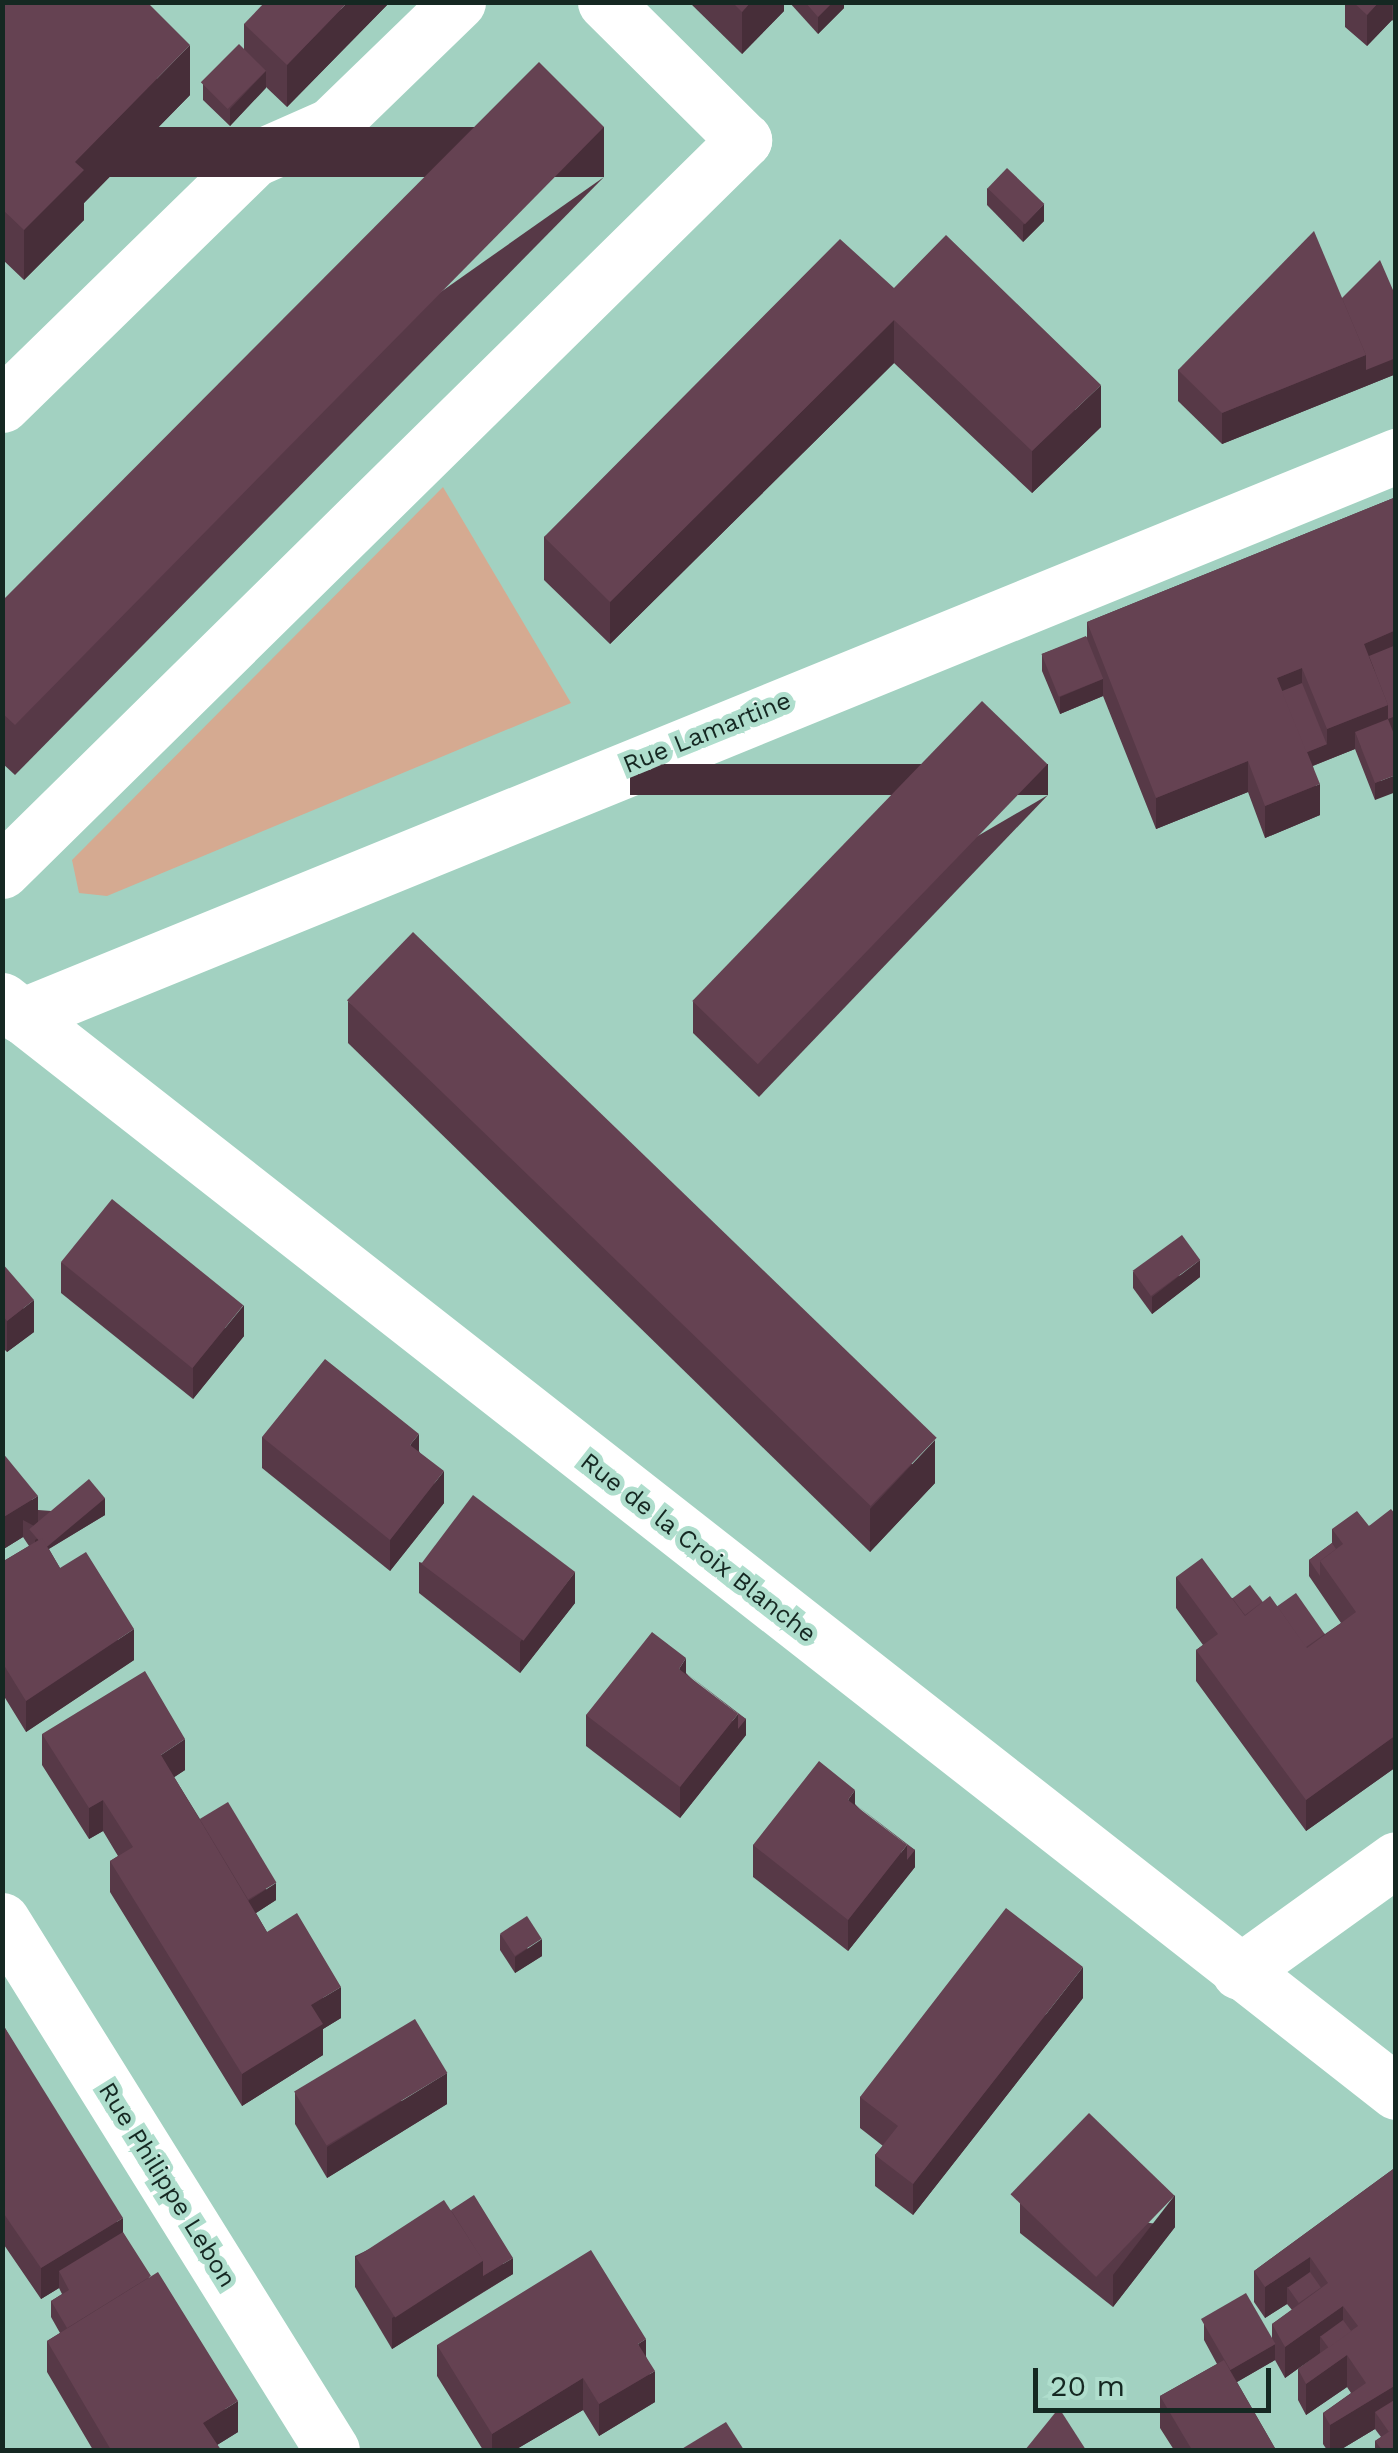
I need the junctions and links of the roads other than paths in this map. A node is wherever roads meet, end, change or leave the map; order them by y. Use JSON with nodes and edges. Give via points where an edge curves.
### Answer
{"nodes":[{"id":1,"x":458,"y":2,"type":"edge"},
{"id":2,"x":605,"y":2,"type":"edge"},
{"id":3,"x":2,"y":405,"type":"edge"},
{"id":4,"x":1396,"y":456,"type":"edge"},
{"id":5,"x":2,"y":872,"type":"edge"},
{"id":6,"x":12,"y":1008,"type":"edge"},
{"id":7,"x":1396,"y":1859,"type":"edge"},
{"id":8,"x":2,"y":1920,"type":"edge"},
{"id":9,"x":1239,"y":1972,"type":"junction"},
{"id":10,"x":1396,"y":2092,"type":"edge"},
{"id":11,"x":332,"y":2450,"type":"edge"}],
"edges":[{"from":1,"to":3,"type":"street","via":[[330,125],[254,159]]},
{"from":2,"to":5,"type":"street","via":[[744,140]]},
{"from":4,"to":6,"type":"street","name":"Rue Lamartine"},
{"from":6,"to":9,"type":"street","name":"Rue de la Croix Blanche"},
{"from":7,"to":9,"type":"street"},
{"from":8,"to":11,"type":"street","name":"Rue Philippe Lebon"},
{"from":9,"to":10,"type":"street","name":"Rue de la Croix Blanche"}]}
